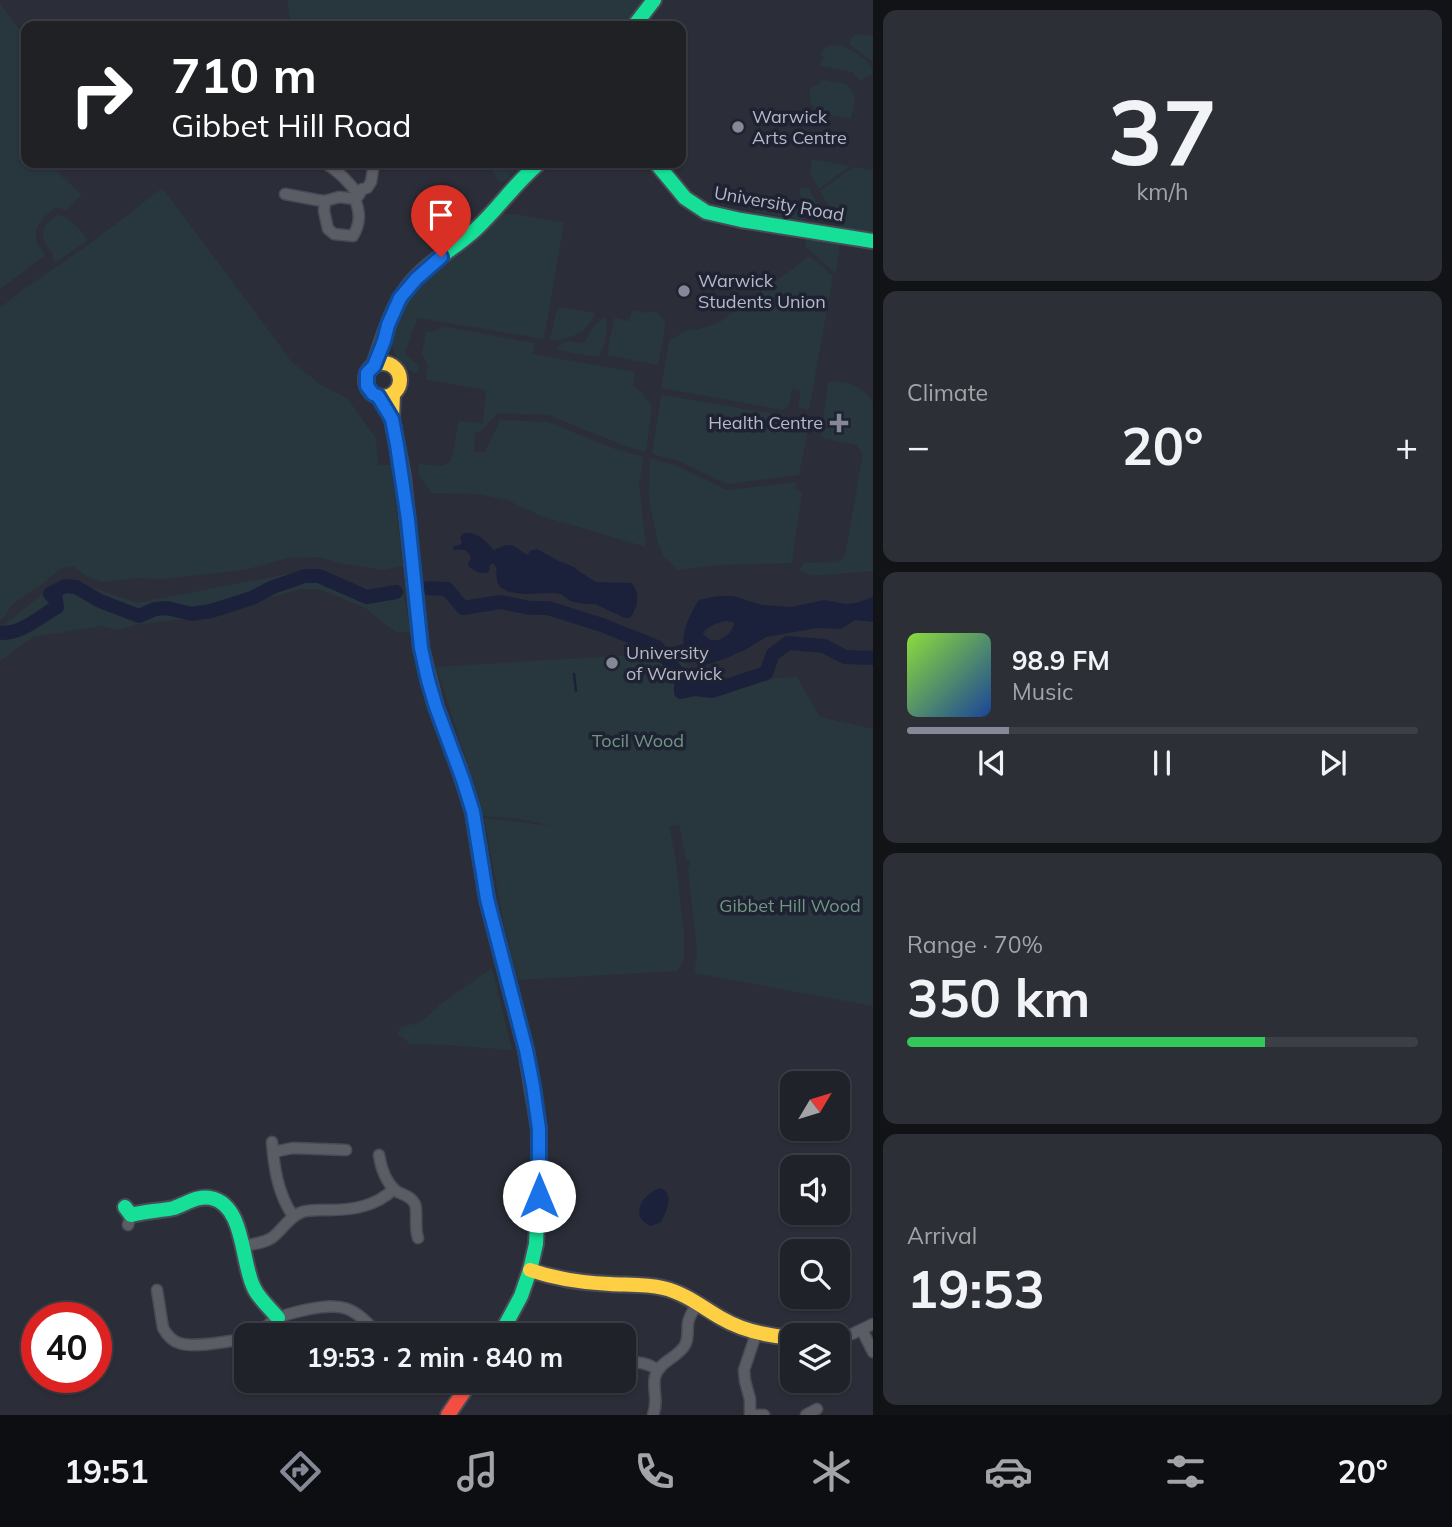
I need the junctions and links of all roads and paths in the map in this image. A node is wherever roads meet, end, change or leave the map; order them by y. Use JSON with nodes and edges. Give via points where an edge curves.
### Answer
{"nodes":[{"id":1,"x":654,"y":0,"type":"edge"},
{"id":2,"x":638,"y":21,"type":"edge"},
{"id":3,"x":332,"y":168,"type":"edge"},
{"id":4,"x":373,"y":168,"type":"edge"},
{"id":5,"x":533,"y":168,"type":"edge"},
{"id":6,"x":660,"y":168,"type":"edge"},
{"id":7,"x":285,"y":194,"type":"dead end"},
{"id":8,"x":357,"y":197,"type":"junction"},
{"id":9,"x":326,"y":201,"type":"junction"},
{"id":10,"x":873,"y":241,"type":"edge"},
{"id":11,"x":384,"y":341,"type":"junction"},
{"id":12,"x":374,"y":366,"type":"junction"},
{"id":13,"x":392,"y":366,"type":"junction"},
{"id":14,"x":393,"y":394,"type":"junction"},
{"id":15,"x":378,"y":396,"type":"junction"},
{"id":16,"x":392,"y":419,"type":"junction"},
{"id":17,"x":346,"y":1150,"type":"dead end"},
{"id":18,"x":379,"y":1155,"type":"dead end"},
{"id":19,"x":394,"y":1189,"type":"junction"},
{"id":20,"x":128,"y":1216,"type":"dead end"},
{"id":21,"x":293,"y":1216,"type":"junction"},
{"id":22,"x":418,"y":1238,"type":"dead end"},
{"id":23,"x":242,"y":1247,"type":"junction"},
{"id":24,"x":530,"y":1270,"type":"junction"},
{"id":25,"x":157,"y":1290,"type":"dead end"},
{"id":26,"x":698,"y":1303,"type":"junction"},
{"id":27,"x":278,"y":1318,"type":"junction"},
{"id":28,"x":272,"y":1323,"type":"edge"},
{"id":29,"x":367,"y":1323,"type":"edge"},
{"id":30,"x":506,"y":1323,"type":"edge"},
{"id":31,"x":873,"y":1324,"type":"edge"},
{"id":32,"x":862,"y":1330,"type":"junction"},
{"id":33,"x":756,"y":1334,"type":"junction"},
{"id":34,"x":850,"y":1334,"type":"edge"},
{"id":35,"x":780,"y":1337,"type":"edge"},
{"id":36,"x":234,"y":1340,"type":"edge"},
{"id":37,"x":873,"y":1352,"type":"edge"},
{"id":38,"x":636,"y":1364,"type":"edge"},
{"id":39,"x":657,"y":1370,"type":"junction"},
{"id":40,"x":463,"y":1393,"type":"edge"},
{"id":41,"x":817,"y":1409,"type":"dead end"},
{"id":42,"x":448,"y":1415,"type":"edge"},
{"id":43,"x":653,"y":1415,"type":"edge"},
{"id":44,"x":750,"y":1415,"type":"edge"},
{"id":45,"x":764,"y":1415,"type":"edge"},
{"id":46,"x":806,"y":1415,"type":"edge"}],
"edges":[{"from":1,"to":2,"type":"street"},
{"from":3,"to":8,"type":"street"},
{"from":4,"to":8,"type":"street","via":[[371,182]]},
{"from":5,"to":11,"type":"street","via":[[476,229],[407,288]]},
{"from":6,"to":10,"type":"street","name":"University Road","via":[[685,198],[713,214]]},
{"from":7,"to":9,"type":"street"},
{"from":8,"to":9,"type":"street"},
{"from":8,"to":9,"type":"street","via":[[360,222],[353,236],[328,229]]},
{"from":11,"to":12,"type":"street"},
{"from":11,"to":13,"type":"street"},
{"from":12,"to":13,"type":"street"},
{"from":12,"to":15,"type":"street","via":[[367,373],[367,386]]},
{"from":13,"to":14,"type":"street","via":[[400,380]]},
{"from":14,"to":15,"type":"street"},
{"from":14,"to":16,"type":"street"},
{"from":15,"to":16,"type":"street"},
{"from":16,"to":24,"type":"street","via":[[403,477],[421,648],[436,707],[473,812],[487,899],[533,1086],[540,1180]]},
{"from":17,"to":21,"type":"street","via":[[272,1147],[284,1200]]},
{"from":18,"to":19,"type":"street"},
{"from":19,"to":21,"type":"street","via":[[357,1208],[308,1210]]},
{"from":19,"to":22,"type":"street","via":[[415,1204]]},
{"from":20,"to":23,"type":"street","via":[[211,1198],[231,1211]]},
{"from":21,"to":23,"type":"street","via":[[272,1238]]},
{"from":23,"to":27,"type":"street","via":[[254,1288]]},
{"from":24,"to":26,"type":"street","via":[[567,1281],[664,1288]]},
{"from":24,"to":30,"type":"street"},
{"from":25,"to":36,"type":"street","via":[[163,1328],[170,1338],[191,1345]]},
{"from":26,"to":33,"type":"street"},
{"from":26,"to":39,"type":"street","via":[[685,1346]]},
{"from":27,"to":28,"type":"street"},
{"from":27,"to":29,"type":"street","via":[[334,1306]]},
{"from":31,"to":32,"type":"street"},
{"from":32,"to":34,"type":"street"},
{"from":32,"to":37,"type":"street"},
{"from":33,"to":35,"type":"street"},
{"from":33,"to":44,"type":"street","via":[[744,1370]]},
{"from":38,"to":39,"type":"street"},
{"from":39,"to":43,"type":"street"},
{"from":40,"to":42,"type":"street"},
{"from":41,"to":46,"type":"street"},
{"from":44,"to":45,"type":"street"}]}
